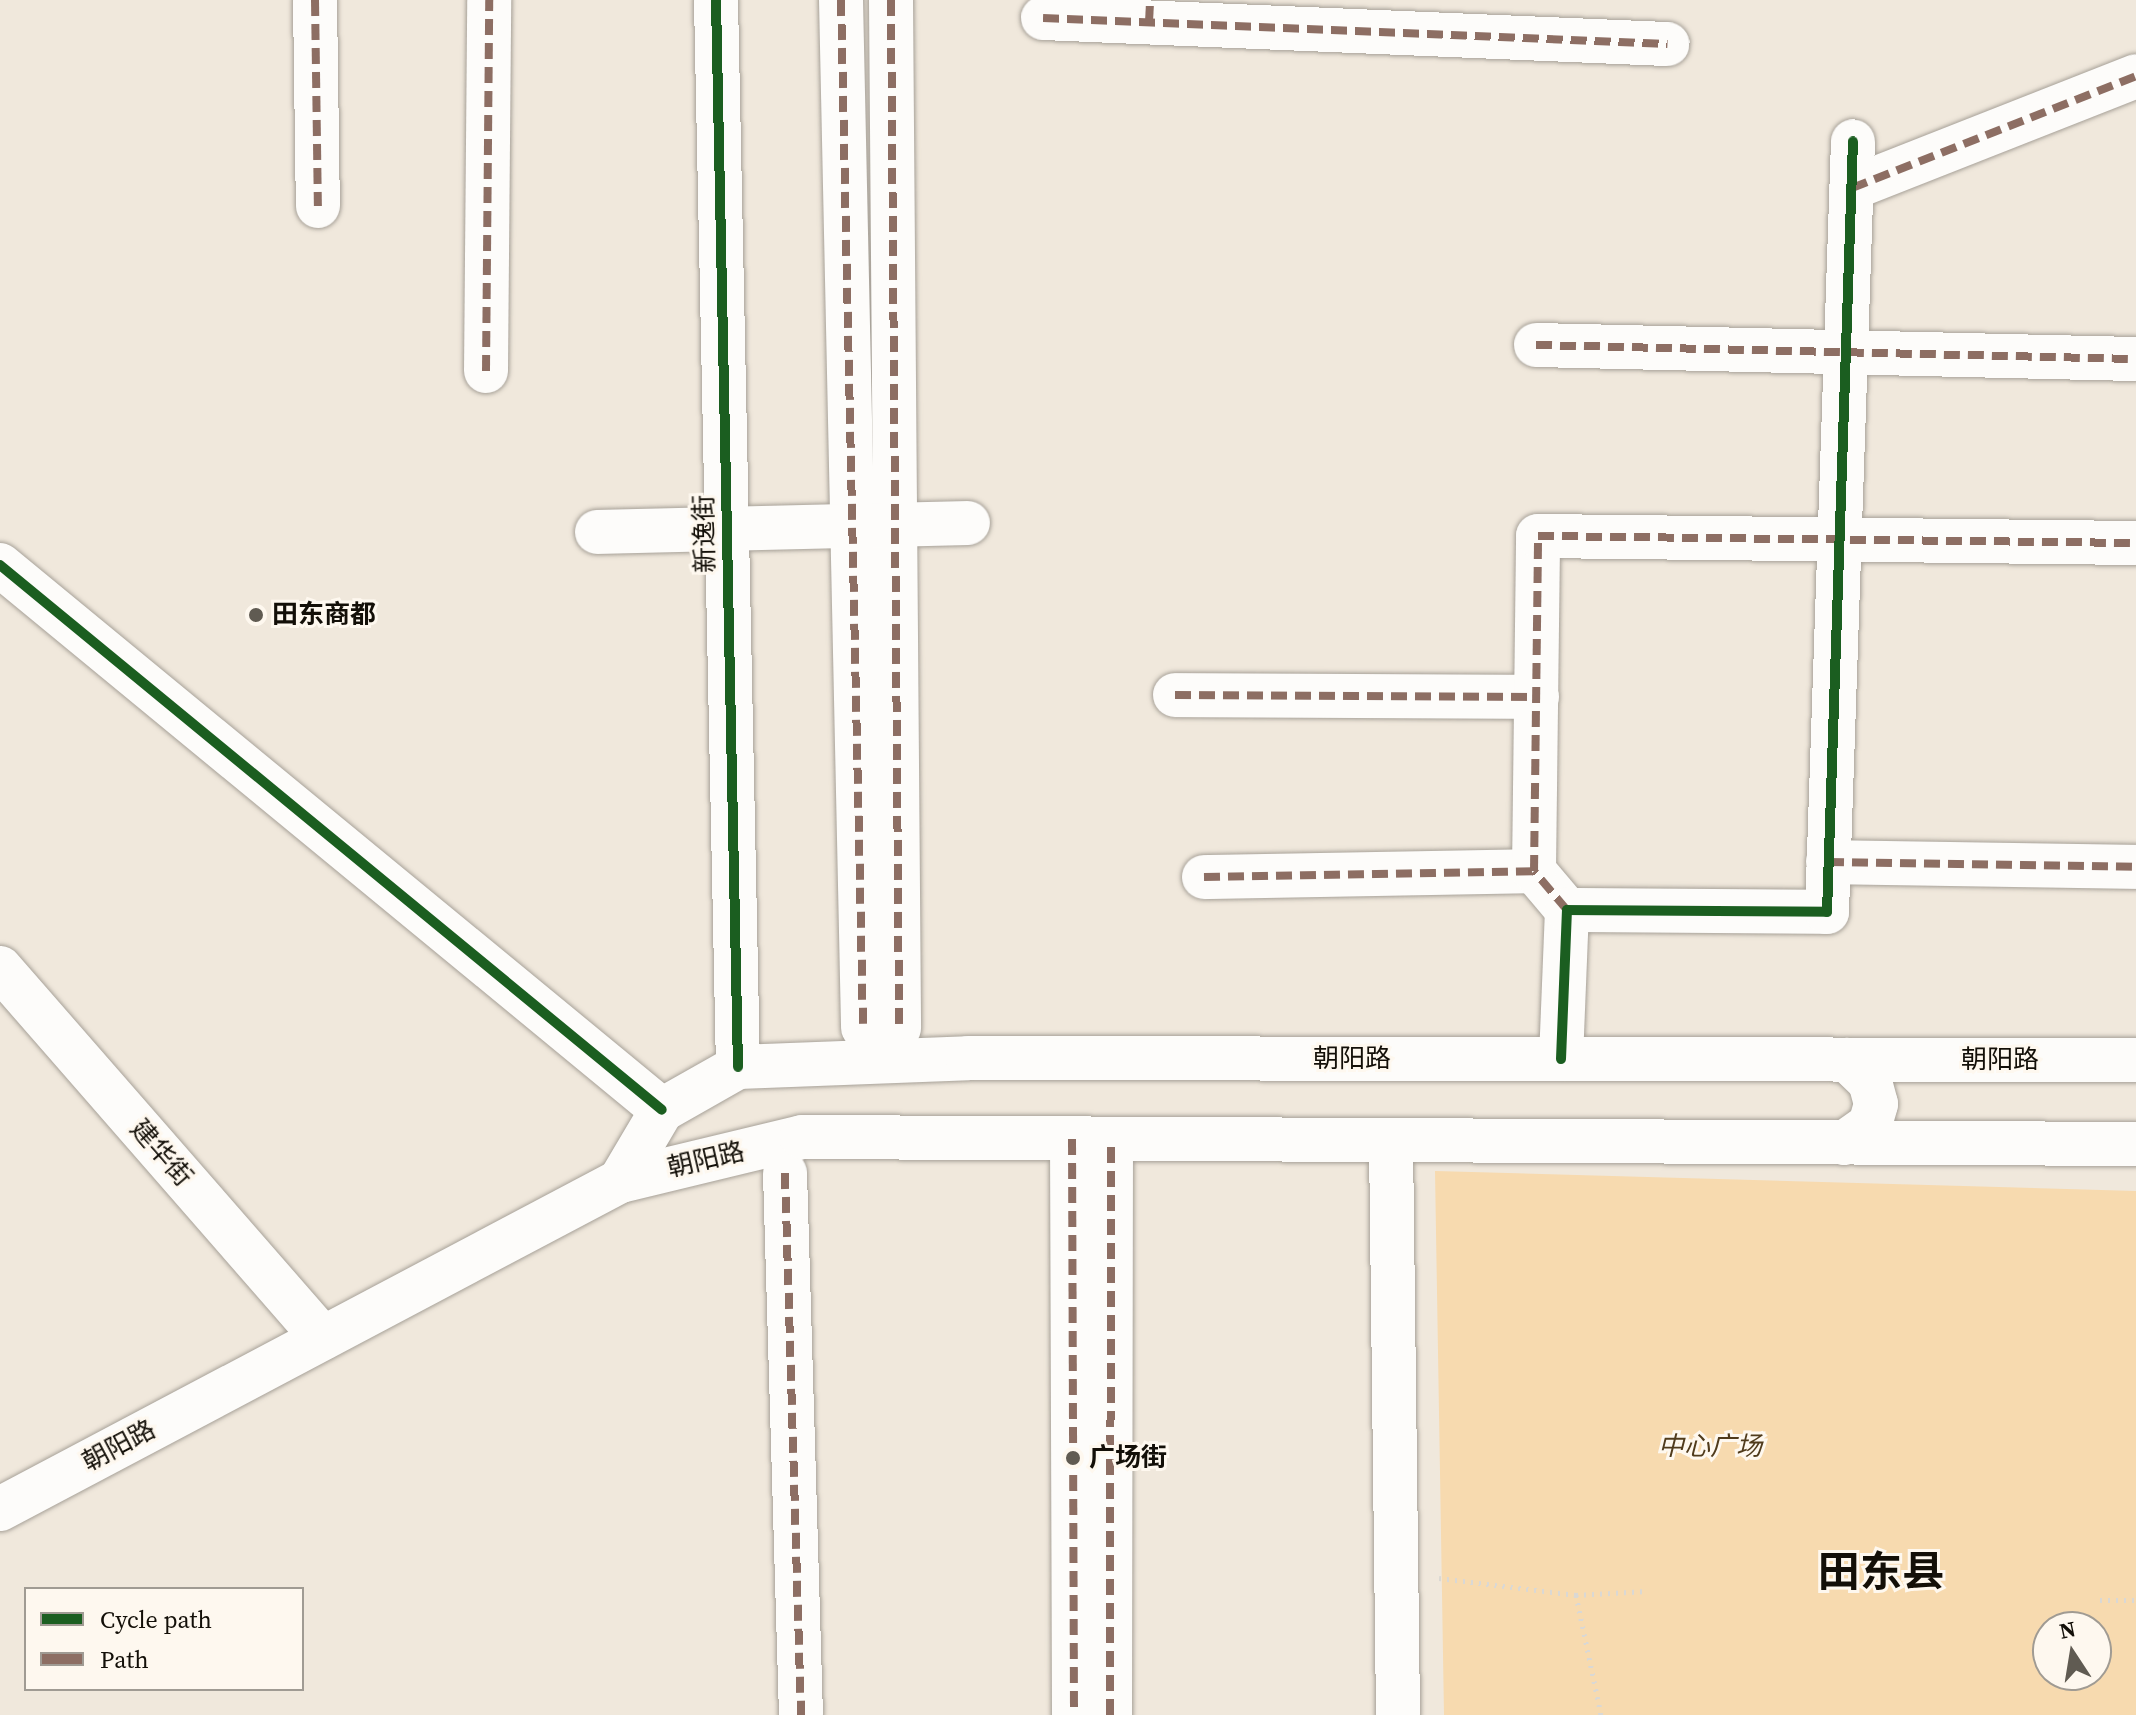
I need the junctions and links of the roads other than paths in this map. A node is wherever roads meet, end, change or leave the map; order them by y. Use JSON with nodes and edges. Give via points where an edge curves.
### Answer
{"nodes":[{"id":1,"x":315,"y":0,"type":"edge"},
{"id":2,"x":489,"y":0,"type":"edge"},
{"id":3,"x":716,"y":0,"type":"edge"},
{"id":4,"x":841,"y":0,"type":"edge"},
{"id":5,"x":891,"y":0,"type":"edge"},
{"id":6,"x":1150,"y":11,"type":"edge"},
{"id":7,"x":1043,"y":18,"type":"dead end"},
{"id":8,"x":1667,"y":44,"type":"dead end"},
{"id":9,"x":2136,"y":76,"type":"edge"},
{"id":10,"x":1853,"y":141,"type":"dead end"},
{"id":11,"x":1852,"y":188,"type":"junction"},
{"id":12,"x":318,"y":206,"type":"dead end"},
{"id":13,"x":1536,"y":345,"type":"dead end"},
{"id":14,"x":1846,"y":352,"type":"junction"},
{"id":15,"x":2136,"y":359,"type":"edge"},
{"id":16,"x":486,"y":371,"type":"dead end"},
{"id":17,"x":968,"y":523,"type":"dead end"},
{"id":18,"x":896,"y":526,"type":"junction"},
{"id":19,"x":852,"y":527,"type":"junction"},
{"id":20,"x":597,"y":532,"type":"dead end"},
{"id":21,"x":727,"y":533,"type":"junction"},
{"id":22,"x":1840,"y":539,"type":"junction"},
{"id":23,"x":2136,"y":543,"type":"edge"},
{"id":24,"x":0,"y":565,"type":"edge"},
{"id":25,"x":1175,"y":695,"type":"dead end"},
{"id":26,"x":1537,"y":697,"type":"junction"},
{"id":27,"x":1828,"y":862,"type":"junction"},
{"id":28,"x":2136,"y":867,"type":"edge"},
{"id":29,"x":1534,"y":871,"type":"junction"},
{"id":30,"x":1204,"y":877,"type":"dead end"},
{"id":31,"x":1567,"y":910,"type":"junction"},
{"id":32,"x":0,"y":968,"type":"edge"},
{"id":33,"x":1561,"y":1059,"type":"junction"},
{"id":34,"x":1847,"y":1060,"type":"junction"},
{"id":35,"x":2136,"y":1060,"type":"edge"},
{"id":36,"x":738,"y":1067,"type":"junction"},
{"id":37,"x":662,"y":1110,"type":"junction"},
{"id":38,"x":1091,"y":1140,"type":"junction"},
{"id":39,"x":1391,"y":1141,"type":"junction"},
{"id":40,"x":1844,"y":1143,"type":"junction"},
{"id":41,"x":2136,"y":1144,"type":"edge"},
{"id":42,"x":785,"y":1173,"type":"dead end"},
{"id":43,"x":620,"y":1181,"type":"junction"},
{"id":44,"x":323,"y":1338,"type":"junction"},
{"id":45,"x":0,"y":1509,"type":"edge"},
{"id":46,"x":801,"y":1715,"type":"edge"},
{"id":47,"x":1074,"y":1715,"type":"edge"},
{"id":48,"x":1110,"y":1715,"type":"edge"},
{"id":49,"x":1398,"y":1715,"type":"edge"}],
"edges":[{"from":1,"to":12,"type":"street"},
{"from":2,"to":16,"type":"street"},
{"from":3,"to":21,"type":"street","name":"新逸街"},
{"from":4,"to":19,"type":"street"},
{"from":5,"to":18,"type":"street"},
{"from":6,"to":7,"type":"street"},
{"from":6,"to":8,"type":"street"},
{"from":9,"to":11,"type":"street"},
{"from":10,"to":11,"type":"street"},
{"from":11,"to":14,"type":"street"},
{"from":13,"to":14,"type":"street"},
{"from":14,"to":15,"type":"street"},
{"from":14,"to":22,"type":"street"},
{"from":17,"to":18,"type":"street"},
{"from":18,"to":19,"type":"street"},
{"from":18,"to":19,"type":"street","via":[[881,1028]]},
{"from":19,"to":21,"type":"street"},
{"from":20,"to":21,"type":"street"},
{"from":21,"to":36,"type":"street","name":"新逸街"},
{"from":22,"to":23,"type":"street"},
{"from":22,"to":26,"type":"street","via":[[1538,536]]},
{"from":22,"to":27,"type":"street"},
{"from":24,"to":37,"type":"street"},
{"from":25,"to":26,"type":"street"},
{"from":26,"to":29,"type":"street"},
{"from":27,"to":28,"type":"street"},
{"from":27,"to":31,"type":"street","via":[[1827,912]]},
{"from":29,"to":30,"type":"street"},
{"from":29,"to":31,"type":"street"},
{"from":31,"to":33,"type":"street"},
{"from":32,"to":44,"type":"street","name":"建华街"},
{"from":33,"to":34,"type":"street","name":"朝阳路"},
{"from":33,"to":36,"type":"street","name":"朝阳路","via":[[968,1058]]},
{"from":34,"to":35,"type":"street","name":"朝阳路"},
{"from":34,"to":40,"type":"street","via":[[1870,1082],[1876,1104],[1870,1125]]},
{"from":36,"to":37,"type":"street","name":"朝阳路"},
{"from":37,"to":43,"type":"street","name":"朝阳路"},
{"from":38,"to":39,"type":"street","name":"朝阳路"},
{"from":38,"to":43,"type":"street","name":"朝阳路","via":[[802,1137]]},
{"from":38,"to":47,"type":"street"},
{"from":38,"to":48,"type":"street"},
{"from":39,"to":40,"type":"street","name":"朝阳路"},
{"from":39,"to":49,"type":"street"},
{"from":40,"to":41,"type":"street","name":"朝阳路"},
{"from":42,"to":46,"type":"street"},
{"from":43,"to":44,"type":"street","name":"朝阳路"},
{"from":44,"to":45,"type":"street","name":"朝阳路"}]}
